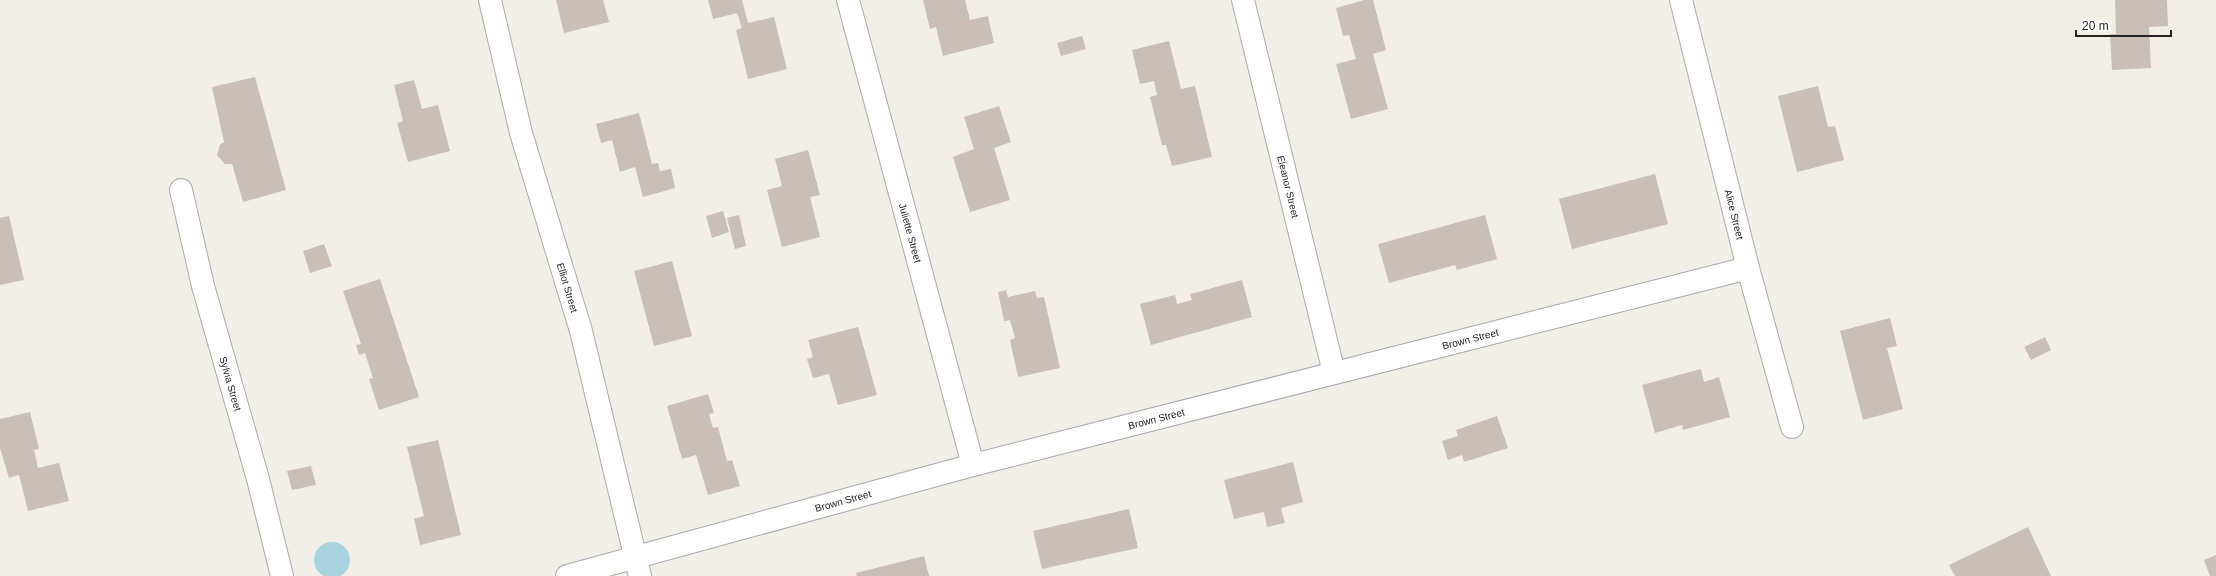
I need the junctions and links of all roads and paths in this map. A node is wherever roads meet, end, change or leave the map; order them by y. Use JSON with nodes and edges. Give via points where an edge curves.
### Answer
{"nodes":[{"id":1,"x":490,"y":0,"type":"edge"},
{"id":2,"x":848,"y":0,"type":"edge"},
{"id":3,"x":1243,"y":0,"type":"edge"},
{"id":4,"x":1681,"y":0,"type":"edge"},
{"id":5,"x":181,"y":190,"type":"dead end"},
{"id":6,"x":1748,"y":268,"type":"junction"},
{"id":7,"x":1334,"y":373,"type":"junction"},
{"id":8,"x":1792,"y":427,"type":"dead end"},
{"id":9,"x":973,"y":465,"type":"junction"},
{"id":10,"x":638,"y":566,"type":"edge"},
{"id":11,"x":282,"y":576,"type":"edge"},
{"id":12,"x":567,"y":576,"type":"edge"}],
"edges":[{"from":1,"to":10,"type":"street","name":"Elliot Street","via":[[521,133],[581,331]]},
{"from":2,"to":9,"type":"street","name":"Juliette Street"},
{"from":3,"to":7,"type":"street","name":"Eleanor Street"},
{"from":4,"to":6,"type":"street","name":"Alice Street"},
{"from":5,"to":11,"type":"street","name":"Sylvia Street","via":[[203,286],[258,479]]},
{"from":6,"to":7,"type":"street","name":"Brown Street"},
{"from":6,"to":8,"type":"street","name":"Alice Street"},
{"from":7,"to":9,"type":"street","name":"Brown Street"},
{"from":9,"to":10,"type":"street","name":"Brown Street"},
{"from":10,"to":12,"type":"street","name":"Brown Street"}]}
